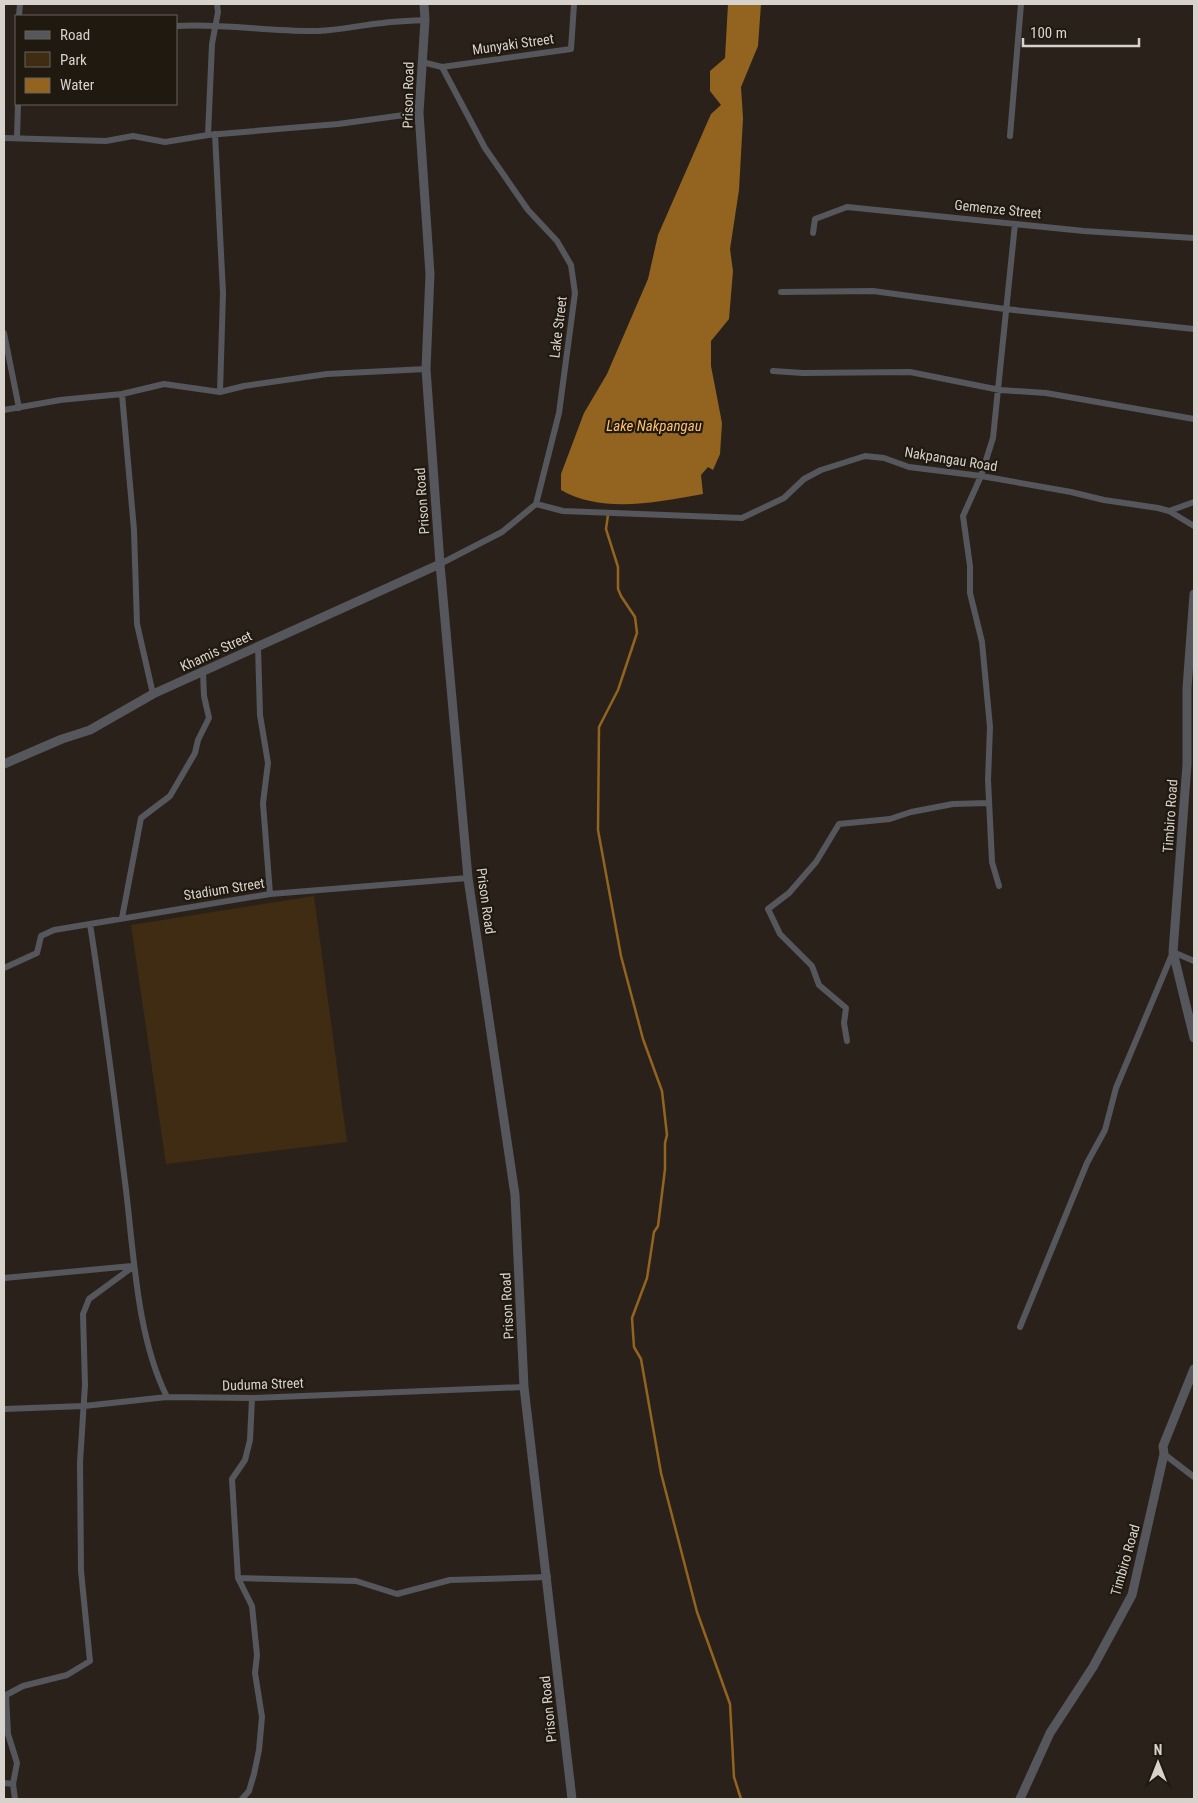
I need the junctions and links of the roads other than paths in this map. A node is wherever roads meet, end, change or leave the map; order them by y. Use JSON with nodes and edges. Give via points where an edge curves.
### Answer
{"nodes":[{"id":1,"x":217,"y":4,"type":"edge"},
{"id":2,"x":424,"y":4,"type":"edge"},
{"id":3,"x":574,"y":4,"type":"edge"},
{"id":4,"x":1021,"y":4,"type":"edge"},
{"id":5,"x":425,"y":20,"type":"junction"},
{"id":6,"x":178,"y":26,"type":"edge"},
{"id":7,"x":216,"y":27,"type":"junction"},
{"id":8,"x":422,"y":62,"type":"junction"},
{"id":9,"x":442,"y":67,"type":"junction"},
{"id":10,"x":18,"y":105,"type":"edge"},
{"id":11,"x":419,"y":113,"type":"junction"},
{"id":12,"x":212,"y":135,"type":"junction"},
{"id":13,"x":17,"y":136,"type":"junction"},
{"id":14,"x":1010,"y":136,"type":"dead end"},
{"id":15,"x":4,"y":138,"type":"edge"},
{"id":16,"x":1015,"y":224,"type":"junction"},
{"id":17,"x":813,"y":233,"type":"dead end"},
{"id":18,"x":1194,"y":238,"type":"edge"},
{"id":19,"x":780,"y":292,"type":"dead end"},
{"id":20,"x":1005,"y":309,"type":"junction"},
{"id":21,"x":1194,"y":329,"type":"edge"},
{"id":22,"x":4,"y":333,"type":"edge"},
{"id":23,"x":426,"y":369,"type":"junction"},
{"id":24,"x":773,"y":371,"type":"dead end"},
{"id":25,"x":1000,"y":390,"type":"junction"},
{"id":26,"x":220,"y":392,"type":"junction"},
{"id":27,"x":122,"y":394,"type":"junction"},
{"id":28,"x":19,"y":408,"type":"junction"},
{"id":29,"x":4,"y":410,"type":"edge"},
{"id":30,"x":1194,"y":419,"type":"edge"},
{"id":31,"x":981,"y":476,"type":"junction"},
{"id":32,"x":1194,"y":502,"type":"edge"},
{"id":33,"x":536,"y":504,"type":"junction"},
{"id":34,"x":1169,"y":511,"type":"junction"},
{"id":35,"x":1194,"y":526,"type":"edge"},
{"id":36,"x":440,"y":564,"type":"junction"},
{"id":37,"x":1194,"y":594,"type":"edge"},
{"id":38,"x":258,"y":647,"type":"junction"},
{"id":39,"x":203,"y":672,"type":"junction"},
{"id":40,"x":153,"y":694,"type":"junction"},
{"id":41,"x":4,"y":764,"type":"edge"},
{"id":42,"x":1191,"y":765,"type":"edge"},
{"id":43,"x":988,"y":803,"type":"junction"},
{"id":44,"x":468,"y":878,"type":"junction"},
{"id":45,"x":999,"y":886,"type":"dead end"},
{"id":46,"x":270,"y":894,"type":"junction"},
{"id":47,"x":122,"y":918,"type":"junction"},
{"id":48,"x":90,"y":924,"type":"junction"},
{"id":49,"x":1173,"y":952,"type":"junction"},
{"id":50,"x":1194,"y":961,"type":"edge"},
{"id":51,"x":4,"y":968,"type":"edge"},
{"id":52,"x":1194,"y":1038,"type":"edge"},
{"id":53,"x":847,"y":1041,"type":"dead end"},
{"id":54,"x":134,"y":1266,"type":"junction"},
{"id":55,"x":4,"y":1278,"type":"edge"},
{"id":56,"x":1020,"y":1327,"type":"dead end"},
{"id":57,"x":1194,"y":1369,"type":"edge"},
{"id":58,"x":524,"y":1387,"type":"junction"},
{"id":59,"x":166,"y":1397,"type":"junction"},
{"id":60,"x":252,"y":1398,"type":"junction"},
{"id":61,"x":84,"y":1406,"type":"junction"},
{"id":62,"x":4,"y":1409,"type":"edge"},
{"id":63,"x":1164,"y":1454,"type":"junction"},
{"id":64,"x":1194,"y":1476,"type":"edge"},
{"id":65,"x":548,"y":1577,"type":"junction"},
{"id":66,"x":238,"y":1578,"type":"junction"},
{"id":67,"x":4,"y":1783,"type":"edge"},
{"id":68,"x":13,"y":1784,"type":"junction"},
{"id":69,"x":15,"y":1799,"type":"edge"},
{"id":70,"x":242,"y":1799,"type":"edge"},
{"id":71,"x":572,"y":1799,"type":"edge"},
{"id":72,"x":1020,"y":1799,"type":"edge"}],
"edges":[{"from":1,"to":7,"type":"street"},
{"from":2,"to":5,"type":"street","name":"Prison Road"},
{"from":3,"to":9,"type":"street","name":"Munyaki Street","via":[[571,49]]},
{"from":4,"to":14,"type":"street"},
{"from":5,"to":7,"type":"street","via":[[320,31]]},
{"from":5,"to":8,"type":"street","name":"Prison Road"},
{"from":6,"to":7,"type":"street"},
{"from":7,"to":12,"type":"street","via":[[212,44]]},
{"from":8,"to":9,"type":"street"},
{"from":8,"to":11,"type":"street","name":"Prison Road"},
{"from":9,"to":33,"type":"street","name":"Lake Street","via":[[485,148],[528,210],[557,241],[570,265],[575,292],[570,337],[558,413]]},
{"from":10,"to":13,"type":"street"},
{"from":11,"to":12,"type":"street"},
{"from":11,"to":23,"type":"street","name":"Prison Road","via":[[430,274]]},
{"from":12,"to":13,"type":"street","via":[[165,142],[133,136],[106,141]]},
{"from":12,"to":26,"type":"street","via":[[223,293]]},
{"from":13,"to":15,"type":"street"},
{"from":16,"to":17,"type":"street","name":"Gemenze Street","via":[[847,207],[815,218]]},
{"from":16,"to":18,"type":"street","name":"Gemenze Street"},
{"from":16,"to":20,"type":"street"},
{"from":19,"to":20,"type":"street","via":[[873,291]]},
{"from":20,"to":21,"type":"street"},
{"from":20,"to":25,"type":"street"},
{"from":22,"to":28,"type":"street"},
{"from":23,"to":26,"type":"street","via":[[327,374]]},
{"from":23,"to":36,"type":"street","name":"Prison Road"},
{"from":24,"to":25,"type":"street","via":[[803,374],[910,372]]},
{"from":25,"to":30,"type":"street","via":[[1046,393]]},
{"from":25,"to":31,"type":"street","via":[[994,438]]},
{"from":26,"to":27,"type":"street","via":[[164,384]]},
{"from":27,"to":28,"type":"street"},
{"from":27,"to":40,"type":"street","via":[[134,530],[137,624]]},
{"from":28,"to":29,"type":"street"},
{"from":31,"to":33,"type":"street","name":"Nakpangau Road","via":[[909,467],[884,458],[865,456],[821,470],[804,479],[784,498],[742,518],[563,511]]},
{"from":31,"to":34,"type":"street","name":"Nakpangau Road"},
{"from":31,"to":43,"type":"street","via":[[963,516],[970,593],[982,642],[990,728]]},
{"from":32,"to":34,"type":"street"},
{"from":33,"to":36,"type":"street","via":[[502,532]]},
{"from":34,"to":35,"type":"street","name":"Nakpangau Road"},
{"from":36,"to":38,"type":"street","name":"Khamis Street"},
{"from":36,"to":44,"type":"street","name":"Prison Road"},
{"from":37,"to":42,"type":"street","name":"Timbiro Road","via":[[1187,688]]},
{"from":38,"to":39,"type":"street","name":"Khamis Street"},
{"from":38,"to":46,"type":"street","via":[[260,715],[268,763],[263,803]]},
{"from":39,"to":40,"type":"street","name":"Khamis Street"},
{"from":39,"to":47,"type":"street","via":[[209,718],[195,754],[170,796],[141,818]]},
{"from":40,"to":41,"type":"street","name":"Khamis Street","via":[[90,730],[62,738]]},
{"from":42,"to":49,"type":"street","name":"Timbiro Road"},
{"from":43,"to":45,"type":"street","via":[[992,862]]},
{"from":43,"to":53,"type":"street","via":[[954,804],[890,819],[839,824],[816,862],[789,893],[768,909],[780,934],[812,966],[819,986],[846,1008]]},
{"from":44,"to":46,"type":"street","name":"Stadium Street"},
{"from":44,"to":58,"type":"street","name":"Prison Road","via":[[515,1195]]},
{"from":46,"to":47,"type":"street","name":"Stadium Street"},
{"from":47,"to":48,"type":"street","name":"Stadium Street"},
{"from":48,"to":51,"type":"street","name":"Stadium Street","via":[[47,932],[40,936],[37,953]]},
{"from":48,"to":54,"type":"street","via":[[109,1046]]},
{"from":49,"to":50,"type":"street"},
{"from":49,"to":52,"type":"street","name":"Timbiro Road"},
{"from":49,"to":56,"type":"street","via":[[1116,1088],[1105,1130],[1087,1163]]},
{"from":54,"to":55,"type":"street"},
{"from":54,"to":59,"type":"street","via":[[154,1364]]},
{"from":54,"to":61,"type":"street","via":[[89,1299],[83,1314]]},
{"from":57,"to":63,"type":"street","name":"Timbiro Road","via":[[1163,1446]]},
{"from":58,"to":60,"type":"street","name":"Duduma Street"},
{"from":58,"to":65,"type":"street","name":"Prison Road"},
{"from":59,"to":60,"type":"street","name":"Duduma Street"},
{"from":59,"to":61,"type":"street","name":"Duduma Street"},
{"from":60,"to":66,"type":"street","via":[[250,1440],[245,1460],[232,1479]]},
{"from":61,"to":62,"type":"street","name":"Duduma Street"},
{"from":61,"to":68,"type":"street","via":[[80,1462],[81,1593],[90,1661],[67,1675],[23,1686],[6,1695],[8,1734],[17,1763]]},
{"from":63,"to":64,"type":"street"},
{"from":63,"to":72,"type":"street","name":"Timbiro Road","via":[[1132,1596],[1050,1733]]},
{"from":65,"to":66,"type":"street","via":[[450,1580],[397,1594],[356,1581]]},
{"from":65,"to":71,"type":"street","name":"Prison Road"},
{"from":66,"to":70,"type":"street","via":[[252,1606],[257,1655],[255,1673],[262,1717],[254,1774],[249,1791]]},
{"from":67,"to":68,"type":"street"},
{"from":68,"to":69,"type":"street"}]}
